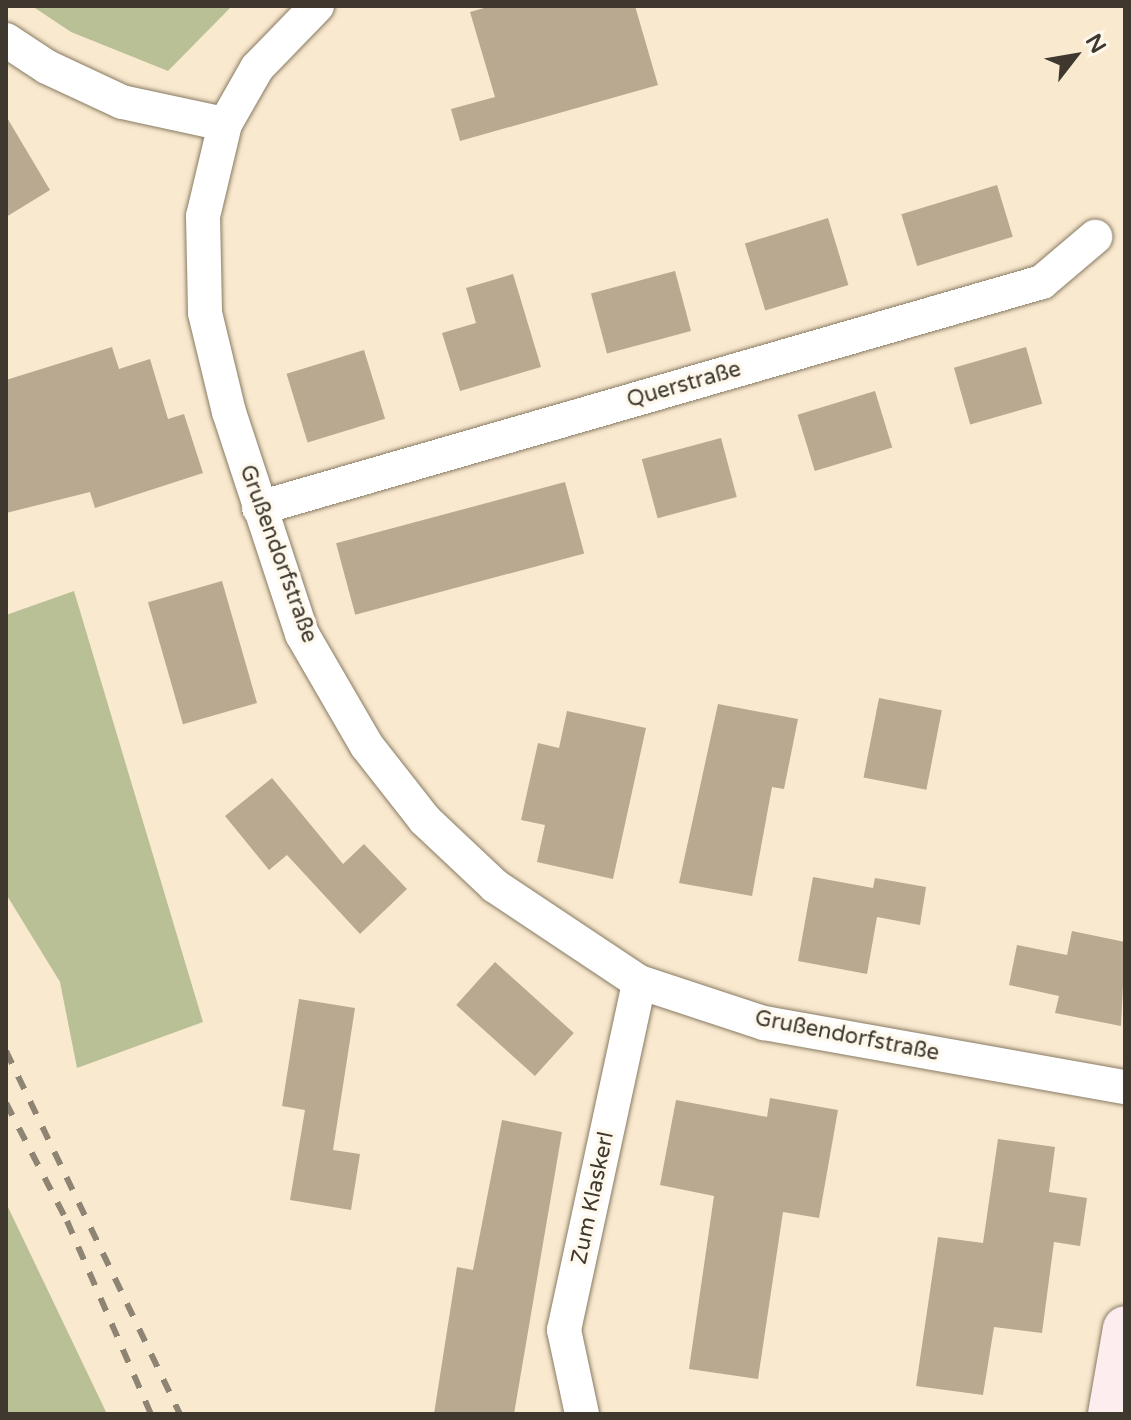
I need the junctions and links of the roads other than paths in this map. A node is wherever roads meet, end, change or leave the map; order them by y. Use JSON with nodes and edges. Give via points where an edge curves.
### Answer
{"nodes":[{"id":1,"x":317,"y":6,"type":"edge"},
{"id":2,"x":6,"y":40,"type":"edge"},
{"id":3,"x":225,"y":124,"type":"junction"},
{"id":4,"x":1095,"y":237,"type":"dead end"},
{"id":5,"x":259,"y":508,"type":"junction"},
{"id":6,"x":639,"y":982,"type":"junction"},
{"id":7,"x":1125,"y":1087,"type":"edge"},
{"id":8,"x":1125,"y":1328,"type":"edge"},
{"id":9,"x":582,"y":1414,"type":"edge"},
{"id":10,"x":1110,"y":1414,"type":"edge"}],
"edges":[{"from":1,"to":3,"type":"street","name":"Grußendorfstraße","via":[[257,68]]},
{"from":2,"to":3,"type":"street","via":[[47,67],[122,102]]},
{"from":3,"to":5,"type":"street","name":"Grußendorfstraße","via":[[203,216],[205,313]]},
{"from":4,"to":5,"type":"street","name":"Querstraße","via":[[1042,282]]},
{"from":5,"to":6,"type":"street","name":"Grußendorfstraße","via":[[302,634],[367,746],[425,820],[495,886]]},
{"from":6,"to":7,"type":"street","name":"Grußendorfstraße","via":[[764,1023]]},
{"from":6,"to":9,"type":"street","name":"Zum Klaskerl","via":[[564,1330]]},
{"from":8,"to":10,"type":"street"}]}
